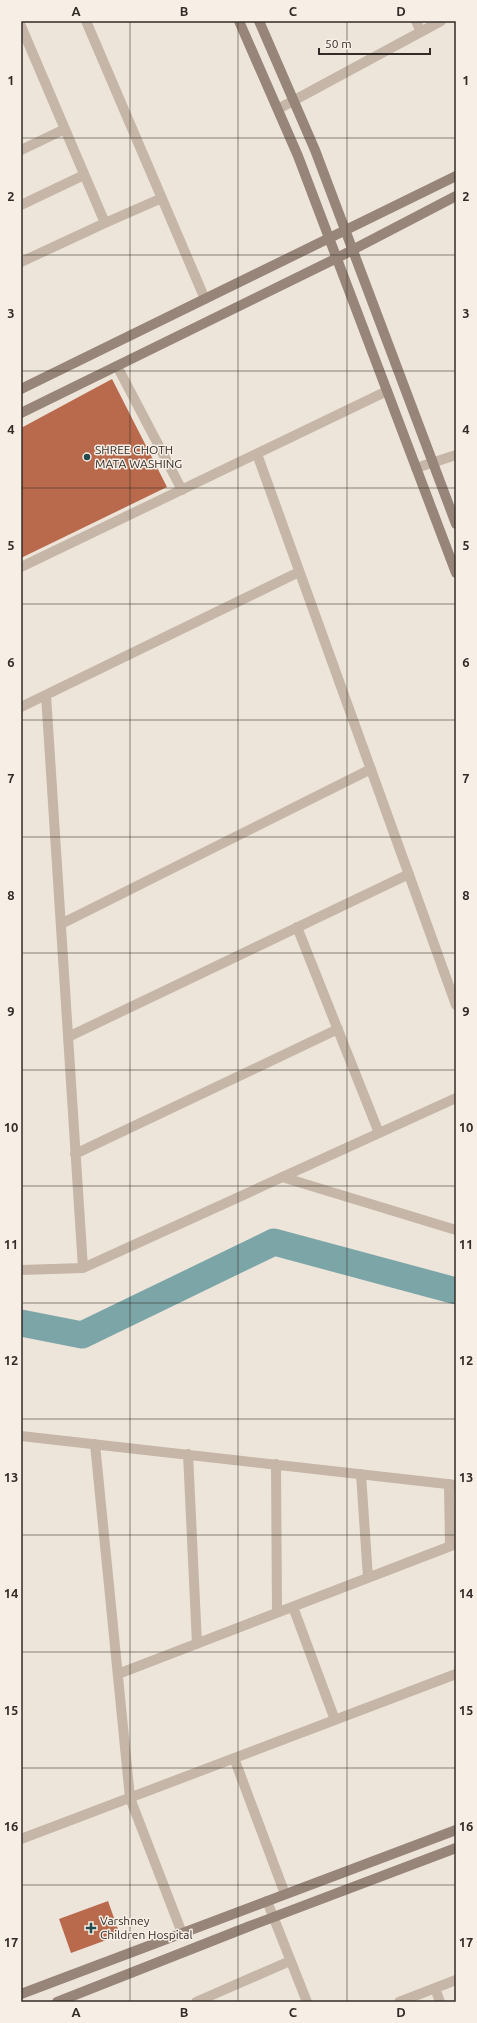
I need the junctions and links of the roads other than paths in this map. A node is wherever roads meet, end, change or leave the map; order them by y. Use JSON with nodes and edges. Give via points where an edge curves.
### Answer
{"nodes":[{"id":1,"x":86,"y":21,"type":"edge"},
{"id":2,"x":239,"y":21,"type":"edge"},
{"id":3,"x":259,"y":21,"type":"edge"},
{"id":4,"x":416,"y":21,"type":"edge"},
{"id":5,"x":441,"y":21,"type":"edge"},
{"id":6,"x":21,"y":26,"type":"edge"},
{"id":7,"x":421,"y":32,"type":"junction"},
{"id":8,"x":294,"y":100,"type":"junction"},
{"id":9,"x":278,"y":109,"type":"junction"},
{"id":10,"x":65,"y":129,"type":"junction"},
{"id":11,"x":21,"y":150,"type":"edge"},
{"id":12,"x":84,"y":175,"type":"junction"},
{"id":13,"x":456,"y":176,"type":"edge"},
{"id":14,"x":456,"y":196,"type":"edge"},
{"id":15,"x":162,"y":198,"type":"junction"},
{"id":16,"x":21,"y":205,"type":"edge"},
{"id":17,"x":105,"y":223,"type":"junction"},
{"id":18,"x":346,"y":230,"type":"junction"},
{"id":19,"x":329,"y":238,"type":"junction"},
{"id":20,"x":353,"y":250,"type":"junction"},
{"id":21,"x":337,"y":258,"type":"junction"},
{"id":22,"x":21,"y":262,"type":"edge"},
{"id":23,"x":205,"y":299,"type":"junction"},
{"id":24,"x":117,"y":366,"type":"junction"},
{"id":25,"x":21,"y":389,"type":"edge"},
{"id":26,"x":387,"y":391,"type":"junction"},
{"id":27,"x":21,"y":413,"type":"edge"},
{"id":28,"x":257,"y":454,"type":"junction"},
{"id":29,"x":456,"y":455,"type":"edge"},
{"id":30,"x":433,"y":463,"type":"junction"},
{"id":31,"x":416,"y":468,"type":"junction"},
{"id":32,"x":182,"y":490,"type":"junction"},
{"id":33,"x":456,"y":524,"type":"edge"},
{"id":34,"x":21,"y":567,"type":"edge"},
{"id":35,"x":299,"y":572,"type":"junction"},
{"id":36,"x":456,"y":573,"type":"edge"},
{"id":37,"x":46,"y":695,"type":"junction"},
{"id":38,"x":21,"y":707,"type":"edge"},
{"id":39,"x":371,"y":769,"type":"junction"},
{"id":40,"x":408,"y":874,"type":"junction"},
{"id":41,"x":60,"y":924,"type":"junction"},
{"id":42,"x":297,"y":927,"type":"junction"},
{"id":43,"x":456,"y":1004,"type":"edge"},
{"id":44,"x":338,"y":1029,"type":"junction"},
{"id":45,"x":68,"y":1037,"type":"junction"},
{"id":46,"x":456,"y":1098,"type":"edge"},
{"id":47,"x":379,"y":1133,"type":"junction"},
{"id":48,"x":75,"y":1154,"type":"junction"},
{"id":49,"x":282,"y":1177,"type":"junction"},
{"id":50,"x":456,"y":1230,"type":"edge"},
{"id":51,"x":83,"y":1268,"type":"junction"},
{"id":52,"x":21,"y":1270,"type":"edge"},
{"id":53,"x":21,"y":1436,"type":"edge"},
{"id":54,"x":96,"y":1444,"type":"junction"},
{"id":55,"x":188,"y":1454,"type":"junction"},
{"id":56,"x":276,"y":1464,"type":"junction"},
{"id":57,"x":361,"y":1474,"type":"junction"},
{"id":58,"x":453,"y":1484,"type":"edge"},
{"id":59,"x":453,"y":1545,"type":"edge"},
{"id":60,"x":368,"y":1578,"type":"junction"},
{"id":61,"x":293,"y":1607,"type":"junction"},
{"id":62,"x":277,"y":1613,"type":"junction"},
{"id":63,"x":197,"y":1644,"type":"junction"},
{"id":64,"x":118,"y":1674,"type":"junction"},
{"id":65,"x":456,"y":1674,"type":"edge"},
{"id":66,"x":335,"y":1720,"type":"junction"},
{"id":67,"x":234,"y":1758,"type":"junction"},
{"id":68,"x":130,"y":1798,"type":"junction"},
{"id":69,"x":456,"y":1830,"type":"edge"},
{"id":70,"x":21,"y":1839,"type":"edge"},
{"id":71,"x":456,"y":1848,"type":"edge"},
{"id":72,"x":285,"y":1894,"type":"junction"},
{"id":73,"x":267,"y":1901,"type":"junction"},
{"id":74,"x":273,"y":1917,"type":"junction"},
{"id":75,"x":182,"y":1932,"type":"junction"},
{"id":76,"x":290,"y":1961,"type":"junction"},
{"id":77,"x":456,"y":1980,"type":"edge"},
{"id":78,"x":435,"y":1988,"type":"junction"},
{"id":79,"x":21,"y":1994,"type":"edge"},
{"id":80,"x":57,"y":2002,"type":"edge"},
{"id":81,"x":196,"y":2002,"type":"edge"},
{"id":82,"x":307,"y":2002,"type":"edge"},
{"id":83,"x":399,"y":2002,"type":"edge"},
{"id":84,"x":440,"y":2002,"type":"edge"}],
"edges":[{"from":1,"to":15,"type":"street"},
{"from":2,"to":9,"type":"street"},
{"from":3,"to":8,"type":"street"},
{"from":4,"to":7,"type":"street"},
{"from":5,"to":7,"type":"street"},
{"from":6,"to":10,"type":"street"},
{"from":7,"to":8,"type":"street"},
{"from":8,"to":9,"type":"street"},
{"from":8,"to":18,"type":"street"},
{"from":9,"to":19,"type":"street"},
{"from":10,"to":11,"type":"street"},
{"from":10,"to":12,"type":"street"},
{"from":12,"to":16,"type":"street"},
{"from":12,"to":17,"type":"street"},
{"from":13,"to":18,"type":"street"},
{"from":14,"to":20,"type":"street"},
{"from":15,"to":17,"type":"street"},
{"from":15,"to":23,"type":"street"},
{"from":17,"to":22,"type":"street"},
{"from":18,"to":19,"type":"street"},
{"from":18,"to":20,"type":"street"},
{"from":19,"to":21,"type":"street"},
{"from":19,"to":23,"type":"street"},
{"from":20,"to":21,"type":"street"},
{"from":20,"to":30,"type":"street"},
{"from":21,"to":24,"type":"street"},
{"from":21,"to":26,"type":"street"},
{"from":23,"to":25,"type":"street"},
{"from":24,"to":27,"type":"street"},
{"from":24,"to":32,"type":"street"},
{"from":26,"to":28,"type":"street"},
{"from":26,"to":31,"type":"street"},
{"from":28,"to":32,"type":"street"},
{"from":28,"to":35,"type":"street"},
{"from":29,"to":30,"type":"street"},
{"from":30,"to":31,"type":"street"},
{"from":30,"to":33,"type":"street"},
{"from":31,"to":36,"type":"street"},
{"from":32,"to":34,"type":"street"},
{"from":35,"to":37,"type":"street"},
{"from":35,"to":39,"type":"street"},
{"from":37,"to":38,"type":"street"},
{"from":37,"to":41,"type":"street"},
{"from":39,"to":40,"type":"street"},
{"from":39,"to":41,"type":"street"},
{"from":40,"to":42,"type":"street"},
{"from":40,"to":43,"type":"street"},
{"from":41,"to":45,"type":"street"},
{"from":42,"to":44,"type":"street"},
{"from":42,"to":45,"type":"street"},
{"from":44,"to":47,"type":"street"},
{"from":44,"to":48,"type":"street"},
{"from":45,"to":48,"type":"street"},
{"from":46,"to":47,"type":"street"},
{"from":47,"to":49,"type":"street"},
{"from":48,"to":51,"type":"street"},
{"from":49,"to":50,"type":"street"},
{"from":49,"to":51,"type":"street"},
{"from":51,"to":52,"type":"street"},
{"from":53,"to":54,"type":"street"},
{"from":54,"to":55,"type":"street"},
{"from":54,"to":64,"type":"street"},
{"from":55,"to":56,"type":"street"},
{"from":55,"to":63,"type":"street"},
{"from":56,"to":57,"type":"street"},
{"from":56,"to":62,"type":"street"},
{"from":57,"to":58,"type":"street"},
{"from":57,"to":60,"type":"street"},
{"from":58,"to":59,"type":"street"},
{"from":59,"to":60,"type":"street"},
{"from":60,"to":61,"type":"street"},
{"from":61,"to":62,"type":"street"},
{"from":61,"to":66,"type":"street"},
{"from":62,"to":63,"type":"street"},
{"from":63,"to":64,"type":"street"},
{"from":64,"to":68,"type":"street"},
{"from":65,"to":66,"type":"street"},
{"from":66,"to":67,"type":"street"},
{"from":67,"to":68,"type":"street"},
{"from":67,"to":72,"type":"street"},
{"from":68,"to":70,"type":"street"},
{"from":68,"to":75,"type":"street"},
{"from":69,"to":72,"type":"street"},
{"from":71,"to":74,"type":"street"},
{"from":72,"to":73,"type":"street"},
{"from":73,"to":74,"type":"street"},
{"from":73,"to":75,"type":"street"},
{"from":74,"to":76,"type":"street"},
{"from":74,"to":80,"type":"street"},
{"from":75,"to":79,"type":"street"},
{"from":76,"to":81,"type":"street"},
{"from":76,"to":82,"type":"street"},
{"from":77,"to":78,"type":"street"},
{"from":78,"to":83,"type":"street"},
{"from":78,"to":84,"type":"street"}]}
